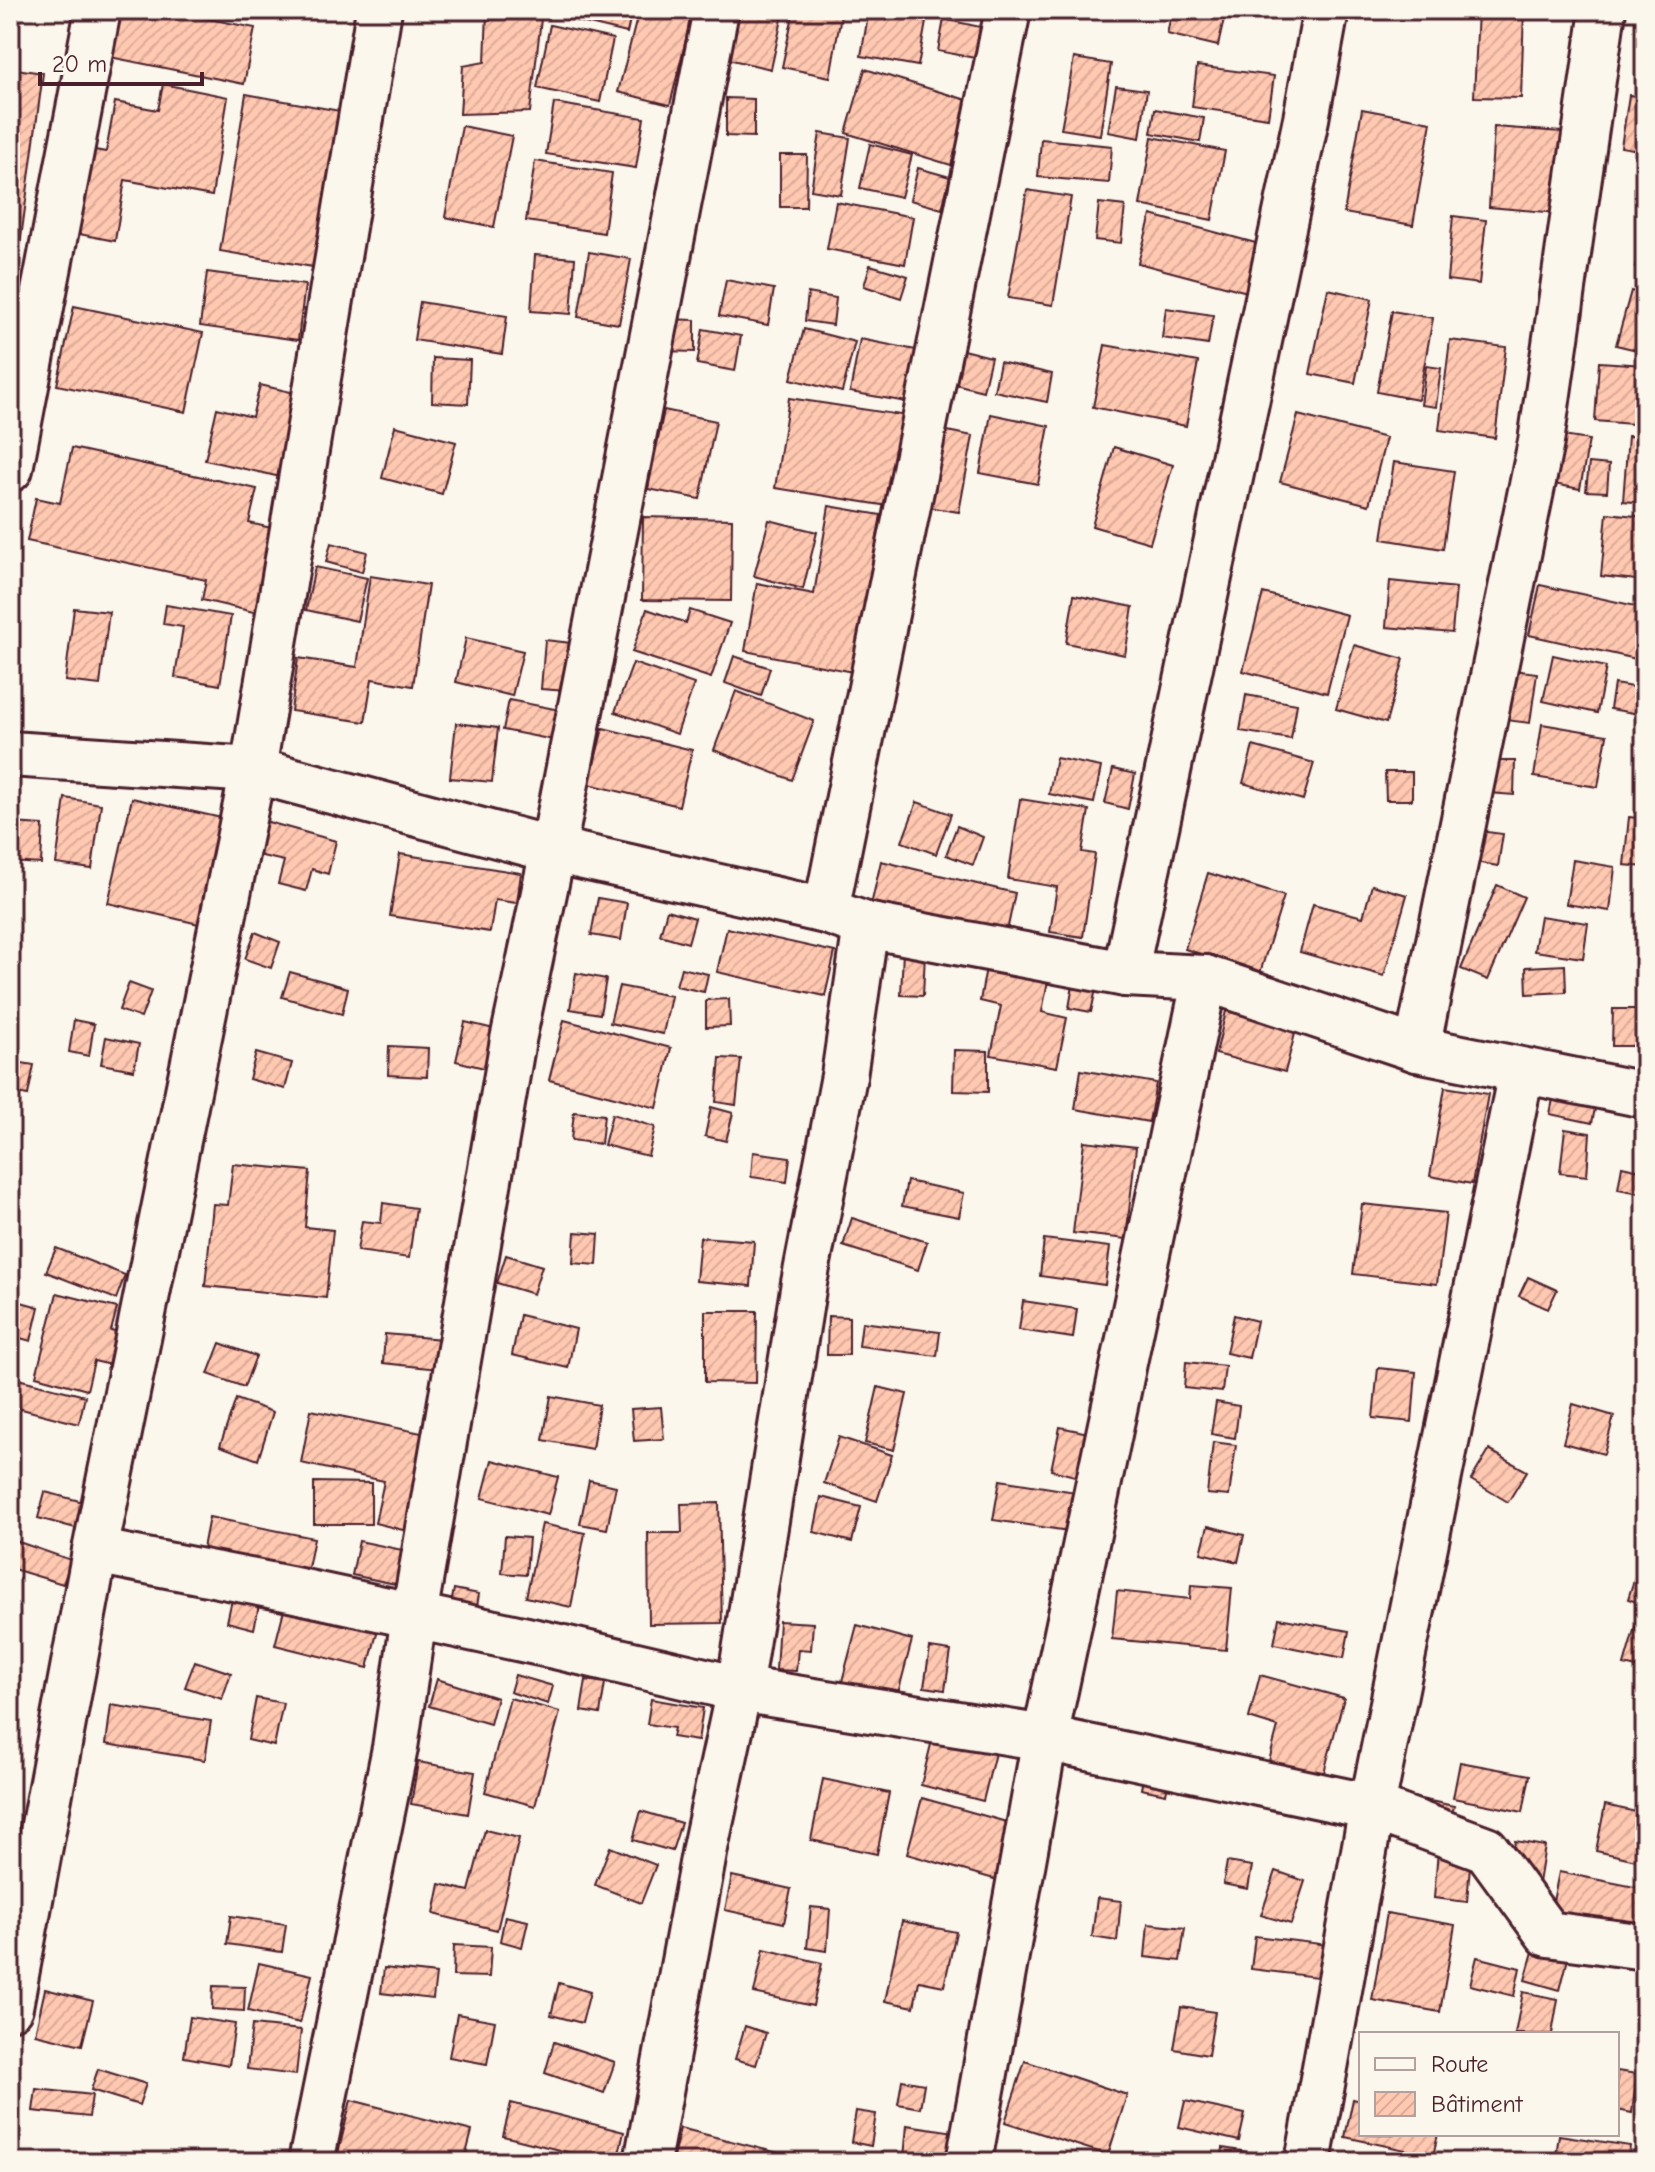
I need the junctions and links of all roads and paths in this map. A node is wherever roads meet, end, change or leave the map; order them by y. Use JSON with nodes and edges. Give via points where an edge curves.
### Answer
{"nodes":[{"id":1,"x":98,"y":10,"type":"edge"},
{"id":2,"x":379,"y":10,"type":"edge"},
{"id":3,"x":716,"y":10,"type":"edge"},
{"id":4,"x":1008,"y":10,"type":"edge"},
{"id":5,"x":1326,"y":10,"type":"edge"},
{"id":6,"x":1603,"y":10,"type":"edge"},
{"id":7,"x":10,"y":469,"type":"edge"},
{"id":8,"x":10,"y":754,"type":"edge"},
{"id":9,"x":253,"y":770,"type":"junction"},
{"id":10,"x":553,"y":850,"type":"junction"},
{"id":11,"x":846,"y":918,"type":"junction"},
{"id":12,"x":1125,"y":974,"type":"junction"},
{"id":13,"x":1205,"y":978,"type":"junction"},
{"id":14,"x":1417,"y":1049,"type":"junction"},
{"id":15,"x":1521,"y":1072,"type":"junction"},
{"id":16,"x":1645,"y":1095,"type":"edge"},
{"id":17,"x":95,"y":1551,"type":"junction"},
{"id":18,"x":414,"y":1616,"type":"junction"},
{"id":19,"x":739,"y":1689,"type":"junction"},
{"id":20,"x":1045,"y":1738,"type":"junction"},
{"id":21,"x":1372,"y":1807,"type":"junction"},
{"id":22,"x":1645,"y":1947,"type":"edge"},
{"id":23,"x":10,"y":2007,"type":"edge"},
{"id":24,"x":311,"y":2162,"type":"edge"},
{"id":25,"x":647,"y":2162,"type":"edge"},
{"id":26,"x":969,"y":2162,"type":"edge"},
{"id":27,"x":1308,"y":2162,"type":"edge"}],
"edges":[{"from":1,"to":7,"type":"street"},
{"from":2,"to":9,"type":"street"},
{"from":3,"to":10,"type":"street"},
{"from":4,"to":11,"type":"street"},
{"from":5,"to":12,"type":"street"},
{"from":6,"to":14,"type":"street","via":[[1541,442]]},
{"from":8,"to":9,"type":"street"},
{"from":9,"to":10,"type":"street"},
{"from":9,"to":17,"type":"street"},
{"from":10,"to":11,"type":"street"},
{"from":10,"to":18,"type":"street","via":[[513,1040]]},
{"from":11,"to":12,"type":"street"},
{"from":11,"to":19,"type":"street","via":[[844,1076],[804,1283]]},
{"from":12,"to":13,"type":"street"},
{"from":13,"to":14,"type":"street"},
{"from":13,"to":20,"type":"street"},
{"from":14,"to":15,"type":"street"},
{"from":15,"to":16,"type":"street"},
{"from":15,"to":21,"type":"street"},
{"from":17,"to":18,"type":"street"},
{"from":17,"to":23,"type":"street"},
{"from":18,"to":19,"type":"street"},
{"from":18,"to":24,"type":"street","via":[[395,1748]]},
{"from":19,"to":20,"type":"street"},
{"from":19,"to":25,"type":"street"},
{"from":20,"to":21,"type":"street"},
{"from":20,"to":26,"type":"street"},
{"from":21,"to":22,"type":"street","via":[[1486,1849],[1548,1934]]},
{"from":21,"to":27,"type":"street"}]}
